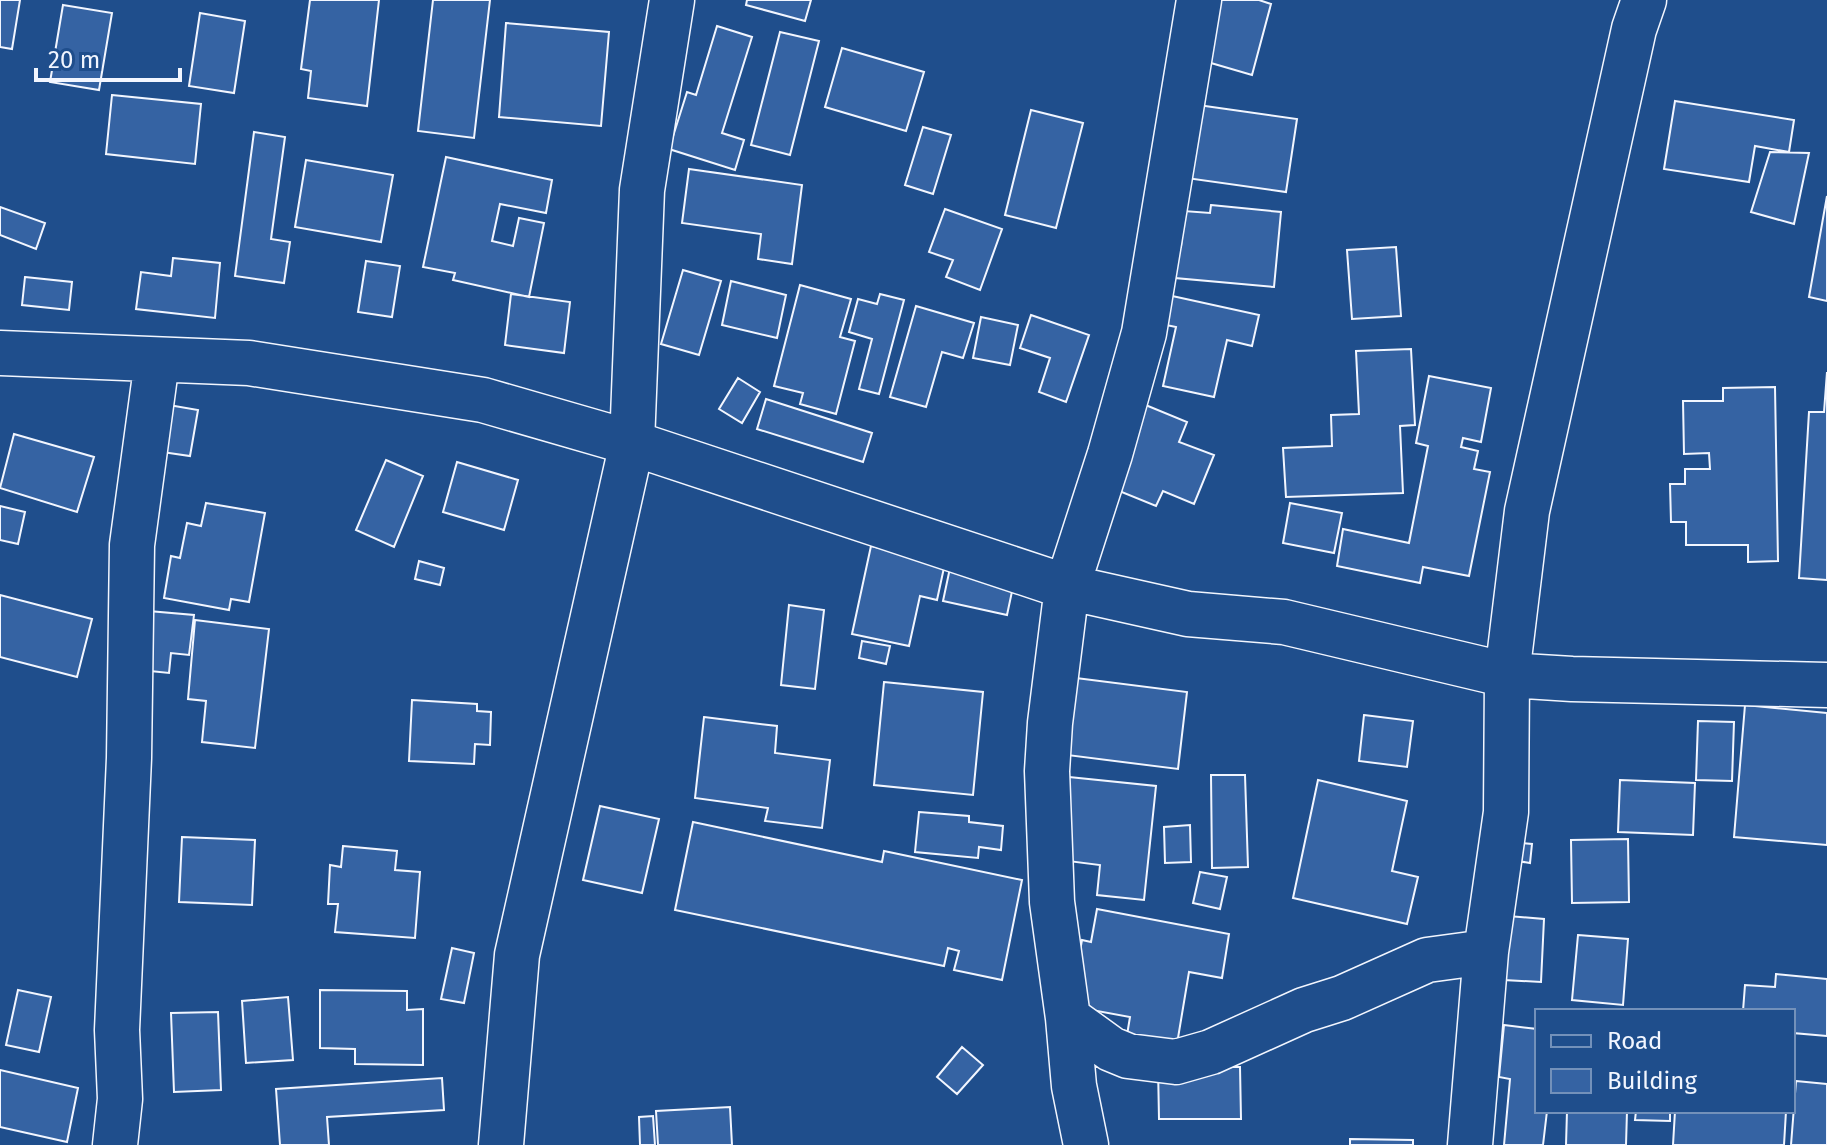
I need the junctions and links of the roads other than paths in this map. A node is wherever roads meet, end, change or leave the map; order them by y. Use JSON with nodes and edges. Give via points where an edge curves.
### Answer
{"nodes":[{"id":1,"x":672,"y":0,"type":"edge"},
{"id":2,"x":1199,"y":0,"type":"edge"},
{"id":3,"x":1644,"y":0,"type":"edge"},
{"id":4,"x":0,"y":353,"type":"edge"},
{"id":5,"x":157,"y":361,"type":"junction"},
{"id":6,"x":632,"y":443,"type":"junction"},
{"id":7,"x":1067,"y":587,"type":"junction"},
{"id":8,"x":1507,"y":675,"type":"junction"},
{"id":9,"x":1827,"y":685,"type":"edge"},
{"id":10,"x":1486,"y":952,"type":"junction"},
{"id":11,"x":1068,"y":1018,"type":"junction"},
{"id":12,"x":115,"y":1145,"type":"edge"},
{"id":13,"x":501,"y":1145,"type":"edge"},
{"id":14,"x":1086,"y":1145,"type":"edge"},
{"id":15,"x":1470,"y":1145,"type":"edge"}],
"edges":[{"from":1,"to":6,"type":"street","via":[[642,190]]},
{"from":2,"to":7,"type":"street","via":[[1144,333]]},
{"from":3,"to":8,"type":"street","via":[[1527,511]]},
{"from":4,"to":5,"type":"street"},
{"from":5,"to":6,"type":"street","via":[[249,363],[483,400]]},
{"from":5,"to":12,"type":"street","via":[[132,545]]},
{"from":6,"to":7,"type":"street"},
{"from":6,"to":13,"type":"street","via":[[517,955]]},
{"from":7,"to":8,"type":"street","via":[[1188,614],[1284,622]]},
{"from":7,"to":11,"type":"street","via":[[1047,771],[1052,902]]},
{"from":8,"to":9,"type":"street"},
{"from":8,"to":10,"type":"street","via":[[1506,812]]},
{"from":10,"to":11,"type":"street","via":[[1427,960],[1176,1062],[1128,1056]]},
{"from":10,"to":15,"type":"street"},
{"from":11,"to":14,"type":"street"}]}
